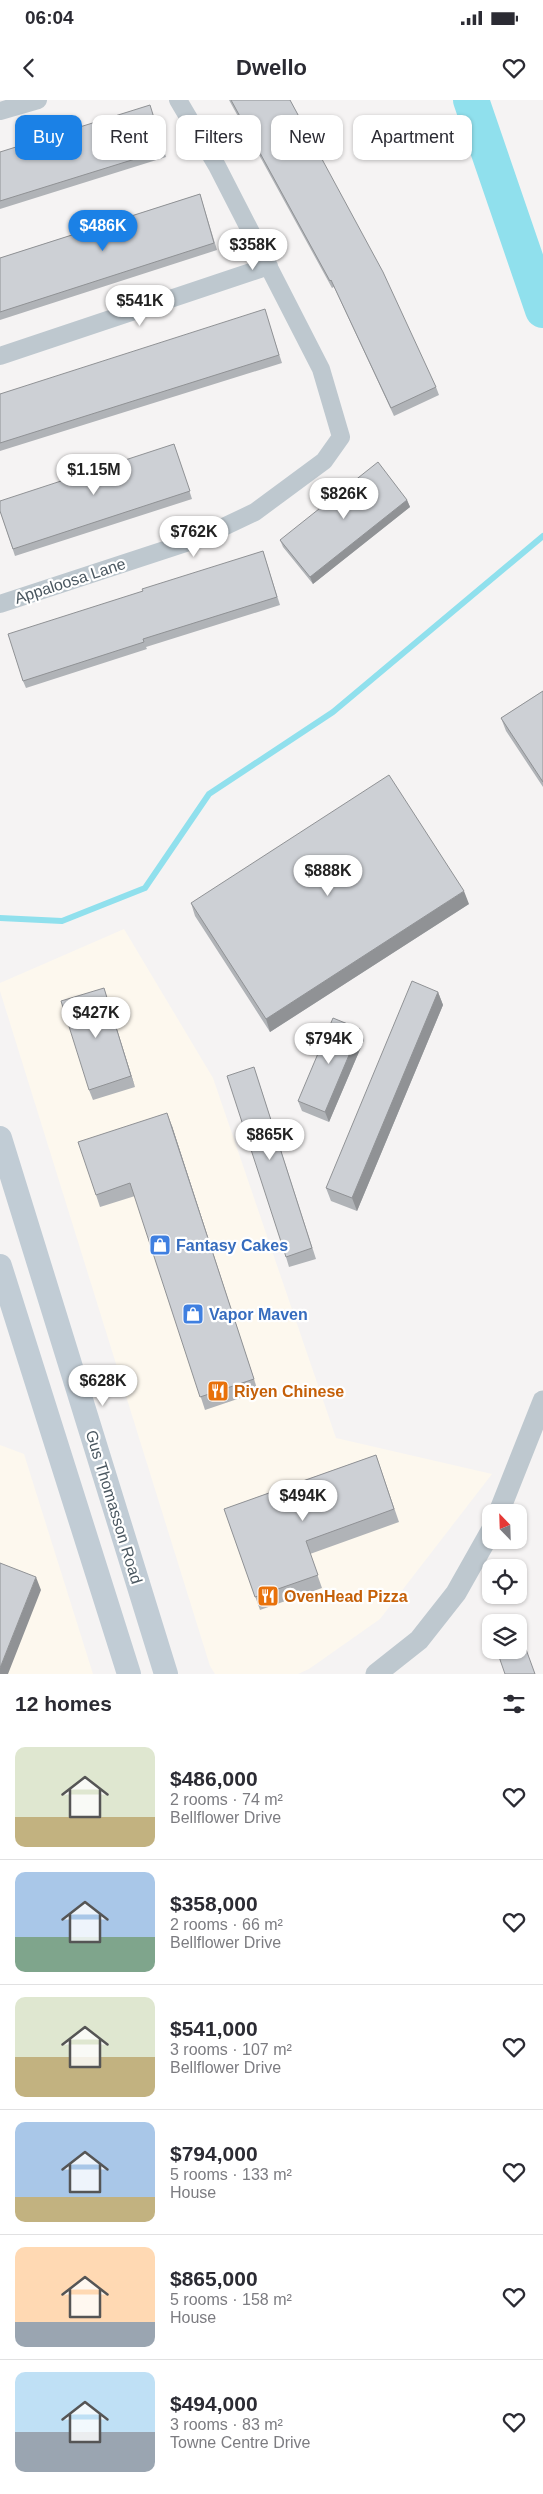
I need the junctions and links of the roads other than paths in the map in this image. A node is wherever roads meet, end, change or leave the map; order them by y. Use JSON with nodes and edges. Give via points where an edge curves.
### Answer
{"nodes":[{"id":1,"x":38,"y":100,"type":"edge"},
{"id":2,"x":178,"y":100,"type":"edge"},
{"id":3,"x":0,"y":111,"type":"edge"},
{"id":4,"x":269,"y":266,"type":"junction"},
{"id":5,"x":0,"y":356,"type":"edge"},
{"id":6,"x":0,"y":604,"type":"edge"},
{"id":7,"x":0,"y":1138,"type":"edge"},
{"id":8,"x":0,"y":1266,"type":"edge"},
{"id":9,"x":64,"y":1342,"type":"junction"},
{"id":10,"x":28,"y":1354,"type":"junction"},
{"id":11,"x":543,"y":1401,"type":"edge"},
{"id":12,"x":502,"y":1504,"type":"edge"},
{"id":13,"x":482,"y":1548,"type":"edge"},
{"id":14,"x":129,"y":1674,"type":"edge"},
{"id":15,"x":166,"y":1674,"type":"edge"},
{"id":16,"x":376,"y":1674,"type":"edge"}],
"edges":[{"from":1,"to":3,"type":"street"},
{"from":2,"to":4,"type":"street"},
{"from":4,"to":5,"type":"street"},
{"from":4,"to":6,"type":"street","name":"Appaloosa Lane","via":[[321,369],[341,436],[324,461],[255,512],[198,540]]},
{"from":7,"to":9,"type":"main road","name":"Gus Thomasson Road"},
{"from":8,"to":10,"type":"main road"},
{"from":9,"to":10,"type":"main road"},
{"from":9,"to":15,"type":"main road","name":"Gus Thomasson Road"},
{"from":10,"to":14,"type":"main road"},
{"from":11,"to":12,"type":"street"},
{"from":13,"to":16,"type":"street","via":[[456,1593],[419,1640]]}]}
